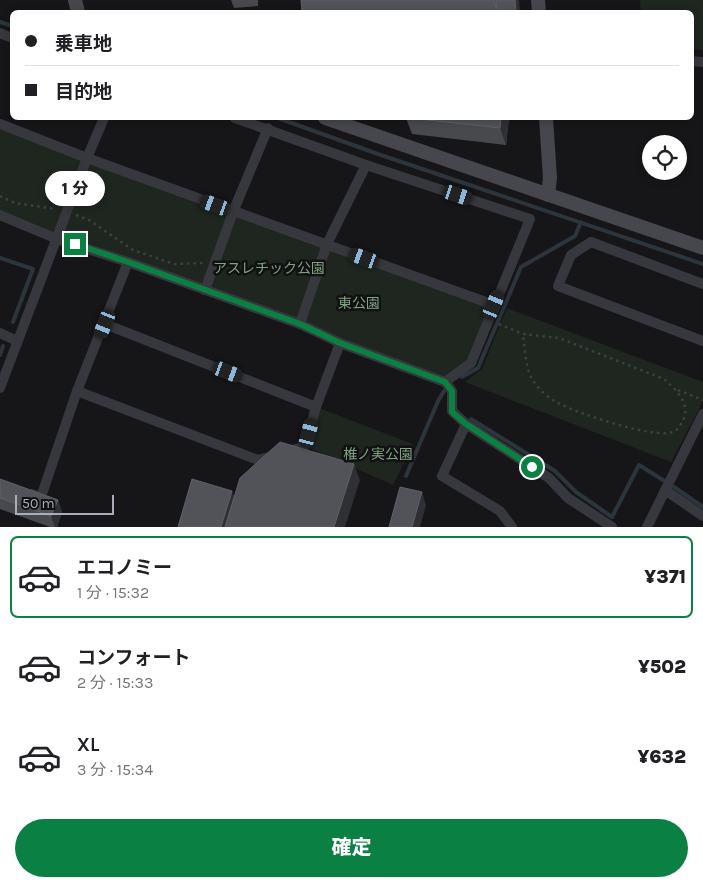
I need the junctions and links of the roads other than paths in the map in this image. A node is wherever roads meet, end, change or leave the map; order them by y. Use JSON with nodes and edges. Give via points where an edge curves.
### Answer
{"nodes":[{"id":1,"x":103,"y":120,"type":"edge"},
{"id":2,"x":242,"y":120,"type":"edge"},
{"id":3,"x":331,"y":120,"type":"edge"},
{"id":4,"x":546,"y":120,"type":"edge"},
{"id":5,"x":0,"y":124,"type":"edge"},
{"id":6,"x":268,"y":128,"type":"junction"},
{"id":7,"x":87,"y":158,"type":"junction"},
{"id":8,"x":366,"y":165,"type":"junction"},
{"id":9,"x":548,"y":195,"type":"junction"},
{"id":10,"x":233,"y":212,"type":"junction"},
{"id":11,"x":0,"y":215,"type":"edge"},
{"id":12,"x":57,"y":239,"type":"junction"},
{"id":13,"x":327,"y":244,"type":"junction"},
{"id":14,"x":703,"y":248,"type":"edge"},
{"id":15,"x":128,"y":262,"type":"junction"},
{"id":16,"x":703,"y":284,"type":"edge"},
{"id":17,"x":205,"y":290,"type":"junction"},
{"id":18,"x":494,"y":305,"type":"junction"},
{"id":19,"x":105,"y":324,"type":"junction"},
{"id":20,"x":300,"y":324,"type":"junction"},
{"id":21,"x":0,"y":333,"type":"edge"},
{"id":22,"x":18,"y":341,"type":"junction"},
{"id":23,"x":703,"y":341,"type":"edge"},
{"id":24,"x":340,"y":343,"type":"junction"},
{"id":25,"x":445,"y":382,"type":"junction"},
{"id":26,"x":0,"y":388,"type":"edge"},
{"id":27,"x":77,"y":391,"type":"junction"},
{"id":28,"x":316,"y":407,"type":"junction"},
{"id":29,"x":703,"y":414,"type":"edge"},
{"id":30,"x":466,"y":424,"type":"junction"},
{"id":31,"x":665,"y":490,"type":"junction"},
{"id":32,"x":25,"y":492,"type":"edge"},
{"id":33,"x":703,"y":516,"type":"edge"},
{"id":34,"x":512,"y":527,"type":"edge"},
{"id":35,"x":612,"y":527,"type":"edge"},
{"id":36,"x":647,"y":527,"type":"edge"}],
"edges":[{"from":1,"to":7,"type":"street"},
{"from":2,"to":6,"type":"street"},
{"from":3,"to":9,"type":"street"},
{"from":4,"to":9,"type":"street"},
{"from":5,"to":7,"type":"street"},
{"from":6,"to":8,"type":"street"},
{"from":6,"to":10,"type":"street"},
{"from":7,"to":10,"type":"street"},
{"from":7,"to":12,"type":"street"},
{"from":8,"to":13,"type":"street"},
{"from":8,"to":18,"type":"street","via":[[530,219]]},
{"from":9,"to":14,"type":"street"},
{"from":10,"to":13,"type":"street"},
{"from":10,"to":17,"type":"street"},
{"from":11,"to":12,"type":"street"},
{"from":12,"to":15,"type":"street"},
{"from":12,"to":22,"type":"street"},
{"from":13,"to":18,"type":"street"},
{"from":13,"to":20,"type":"street"},
{"from":15,"to":17,"type":"street"},
{"from":15,"to":19,"type":"street"},
{"from":16,"to":23,"type":"street","via":[[591,242],[571,255],[558,286]]},
{"from":17,"to":20,"type":"street"},
{"from":18,"to":25,"type":"street","via":[[471,363]]},
{"from":19,"to":27,"type":"street"},
{"from":19,"to":28,"type":"street"},
{"from":20,"to":24,"type":"street"},
{"from":21,"to":22,"type":"street"},
{"from":22,"to":26,"type":"street"},
{"from":24,"to":25,"type":"street"},
{"from":24,"to":28,"type":"street"},
{"from":25,"to":30,"type":"street","via":[[452,391],[452,412]]},
{"from":27,"to":28,"type":"street","via":[[258,460],[306,446]]},
{"from":27,"to":32,"type":"street","via":[[41,497]]},
{"from":29,"to":31,"type":"street"},
{"from":30,"to":34,"type":"street","via":[[442,476],[500,511]]},
{"from":30,"to":35,"type":"street","via":[[549,478],[568,498]]},
{"from":31,"to":33,"type":"street"},
{"from":31,"to":36,"type":"street"}]}
